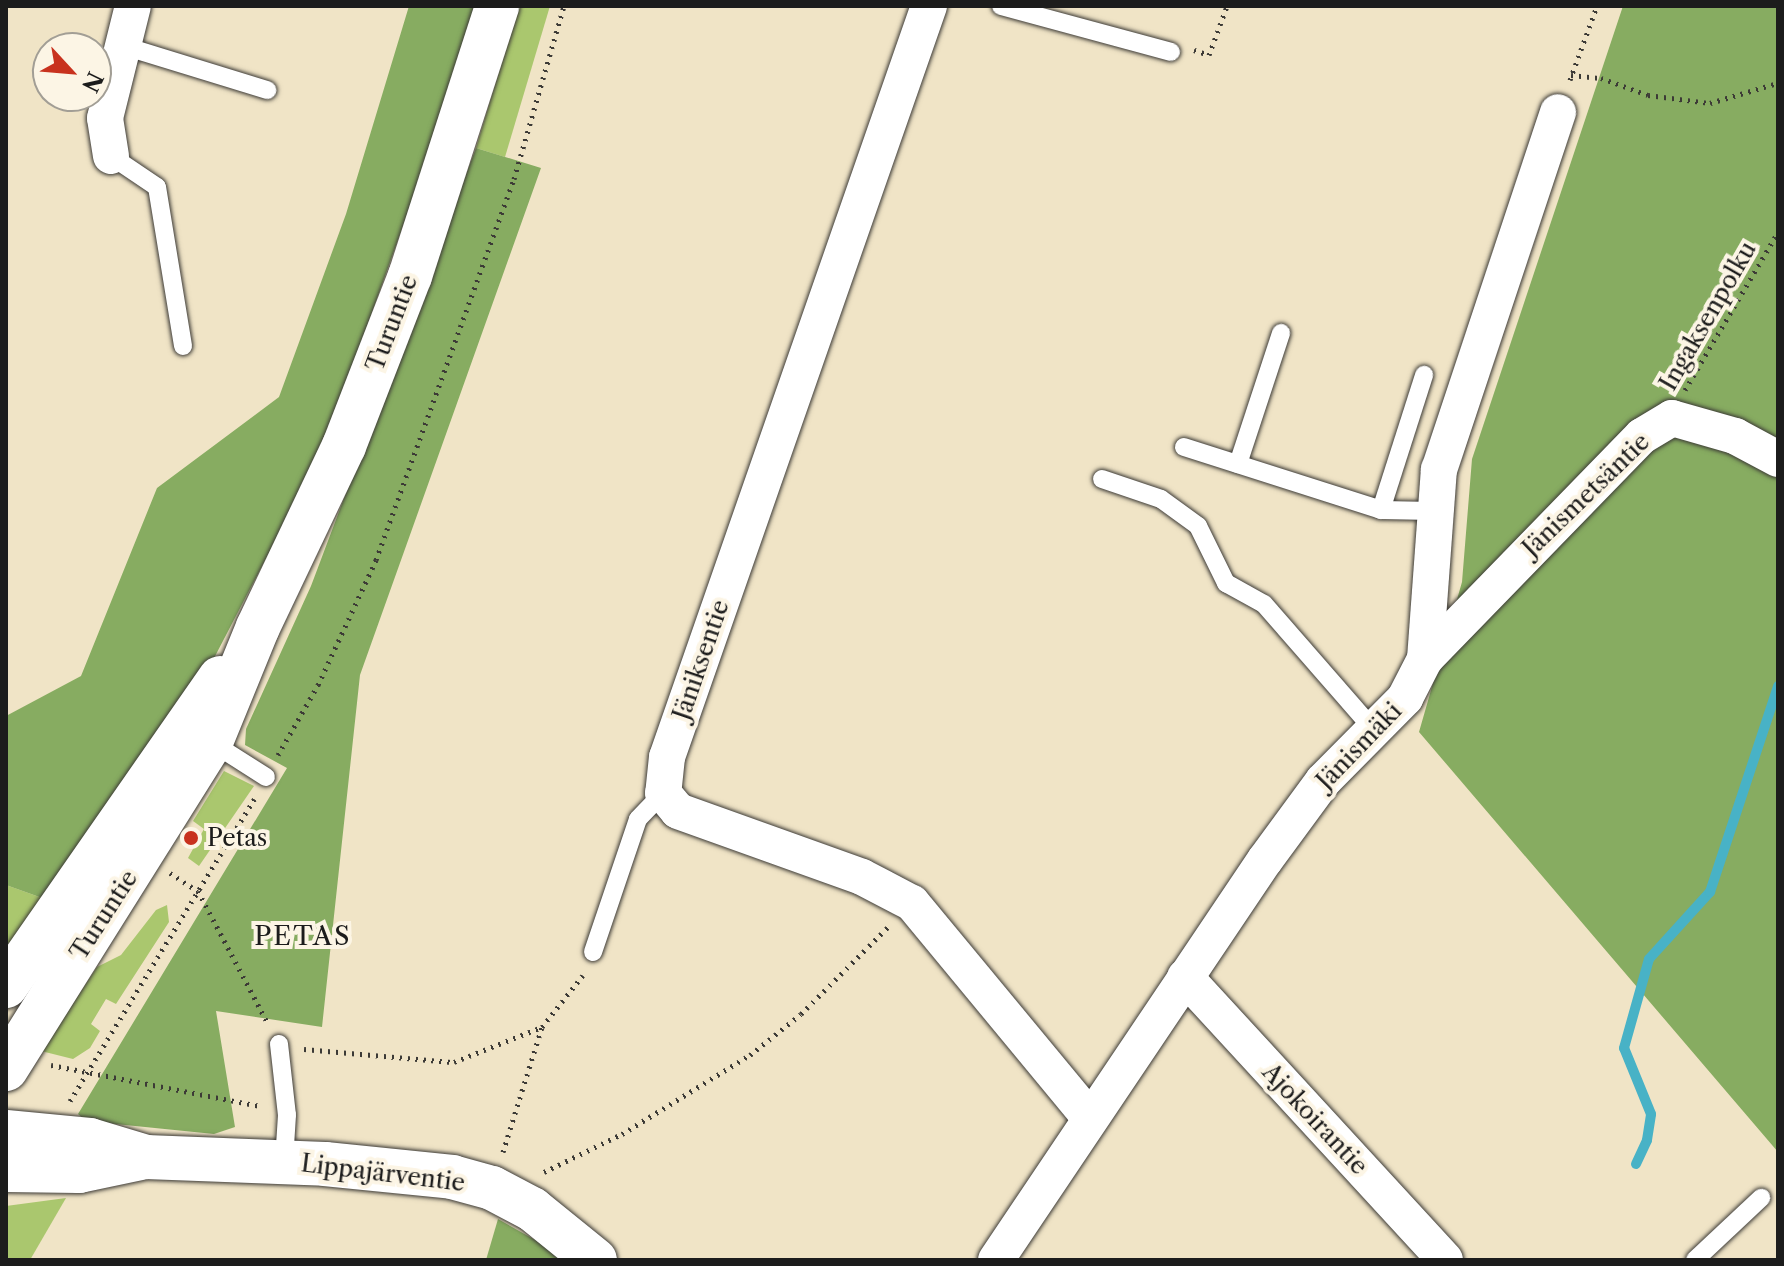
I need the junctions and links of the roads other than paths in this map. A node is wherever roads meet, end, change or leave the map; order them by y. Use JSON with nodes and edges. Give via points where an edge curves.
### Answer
{"nodes":[{"id":1,"x":133,"y":6,"type":"edge"},
{"id":2,"x":497,"y":6,"type":"edge"},
{"id":3,"x":929,"y":6,"type":"edge"},
{"id":4,"x":1001,"y":6,"type":"edge"},
{"id":5,"x":124,"y":46,"type":"junction"},
{"id":6,"x":1171,"y":52,"type":"road end"},
{"id":7,"x":267,"y":90,"type":"dead end"},
{"id":8,"x":1558,"y":112,"type":"road end"},
{"id":9,"x":111,"y":156,"type":"joint"},
{"id":10,"x":1281,"y":333,"type":"dead end"},
{"id":11,"x":183,"y":346,"type":"dead end"},
{"id":12,"x":1424,"y":375,"type":"dead end"},
{"id":13,"x":1184,"y":447,"type":"dead end"},
{"id":14,"x":1778,"y":459,"type":"edge"},
{"id":15,"x":1238,"y":464,"type":"junction"},
{"id":16,"x":1102,"y":479,"type":"dead end"},
{"id":17,"x":1381,"y":510,"type":"junction"},
{"id":18,"x":1434,"y":511,"type":"junction"},
{"id":19,"x":1425,"y":659,"type":"junction"},
{"id":20,"x":1374,"y":730,"type":"junction"},
{"id":21,"x":199,"y":732,"type":"junction"},
{"id":22,"x":266,"y":777,"type":"road end"},
{"id":23,"x":663,"y":793,"type":"junction"},
{"id":24,"x":593,"y":952,"type":"road end"},
{"id":25,"x":1185,"y":977,"type":"junction"},
{"id":26,"x":6,"y":986,"type":"edge"},
{"id":27,"x":279,"y":1044,"type":"road end"},
{"id":28,"x":6,"y":1069,"type":"edge"},
{"id":29,"x":1089,"y":1117,"type":"junction"},
{"id":30,"x":26,"y":1134,"type":"edge"},
{"id":31,"x":146,"y":1157,"type":"junction"},
{"id":32,"x":284,"y":1162,"type":"junction"},
{"id":33,"x":6,"y":1170,"type":"edge"},
{"id":34,"x":1761,"y":1198,"type":"dead end"},
{"id":35,"x":595,"y":1260,"type":"edge"},
{"id":36,"x":996,"y":1260,"type":"edge"},
{"id":37,"x":1445,"y":1260,"type":"edge"},
{"id":38,"x":1695,"y":1260,"type":"edge"}],
"edges":[{"from":1,"to":5,"type":"street"},
{"from":2,"to":21,"type":"main road","name":"Turuntie","via":[[410,276],[344,446],[258,627]]},
{"from":3,"to":23,"type":"street","name":"Jäniksentie","via":[[667,757]]},
{"from":4,"to":6,"type":"lane"},
{"from":5,"to":7,"type":"lane"},
{"from":5,"to":9,"type":"street","via":[[105,118]]},
{"from":8,"to":18,"type":"street","name":"Jänismäki","via":[[1439,470]]},
{"from":9,"to":11,"type":"lane","via":[[157,187]]},
{"from":10,"to":15,"type":"lane"},
{"from":12,"to":17,"type":"lane"},
{"from":13,"to":15,"type":"lane"},
{"from":14,"to":19,"type":"street","name":"Jänismetsäntie","via":[[1735,436],[1672,418],[1642,436]]},
{"from":15,"to":17,"type":"lane"},
{"from":16,"to":20,"type":"lane","via":[[1161,499],[1198,526],[1226,583],[1264,604]]},
{"from":17,"to":18,"type":"lane"},
{"from":18,"to":19,"type":"street","name":"Jänismäki"},
{"from":19,"to":20,"type":"street","name":"Jänismäki","via":[[1405,698]]},
{"from":20,"to":25,"type":"street","name":"Jänismäki","via":[[1323,781]]},
{"from":21,"to":22,"type":"lane"},
{"from":21,"to":26,"type":"main road","name":"Turuntie"},
{"from":21,"to":28,"type":"main road","name":"Turuntie"},
{"from":23,"to":24,"type":"lane","via":[[638,819]]},
{"from":23,"to":29,"type":"street","via":[[678,811],[862,877],[912,903]]},
{"from":25,"to":29,"type":"street","name":"Jänismäki"},
{"from":25,"to":37,"type":"street","name":"Ajokoirantie"},
{"from":27,"to":32,"type":"lane","via":[[287,1115]]},
{"from":29,"to":36,"type":"street","name":"Jänismäki"},
{"from":30,"to":31,"type":"main road","name":"Lippajärventie","via":[[90,1140]]},
{"from":31,"to":32,"type":"main road","name":"Lippajärventie"},
{"from":31,"to":33,"type":"main road","name":"Lippajärventie","via":[[79,1171]]},
{"from":32,"to":35,"type":"main road","name":"Lippajärventie","via":[[452,1177],[492,1188],[532,1209]]},
{"from":34,"to":38,"type":"lane"}]}
